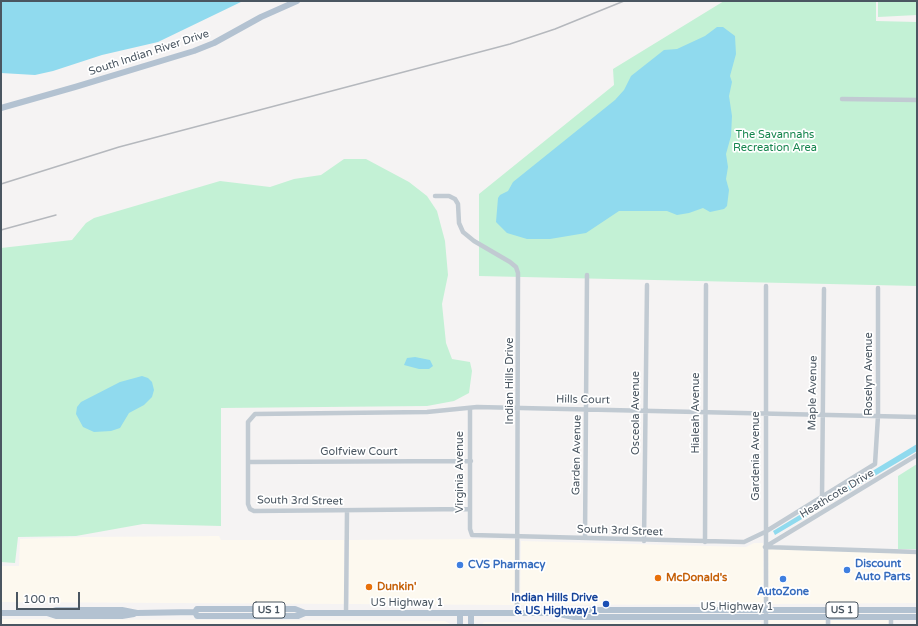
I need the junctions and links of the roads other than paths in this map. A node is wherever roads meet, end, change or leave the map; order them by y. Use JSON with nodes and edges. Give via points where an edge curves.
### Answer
{"nodes":[{"id":1,"x":297,"y":1,"type":"edge"},
{"id":2,"x":842,"y":99,"type":"dead end"},
{"id":3,"x":917,"y":100,"type":"edge"},
{"id":4,"x":1,"y":108,"type":"edge"},
{"id":5,"x":436,"y":196,"type":"dead end"},
{"id":6,"x":587,"y":275,"type":"dead end"},
{"id":7,"x":706,"y":284,"type":"dead end"},
{"id":8,"x":646,"y":285,"type":"dead end"},
{"id":9,"x":766,"y":286,"type":"dead end"},
{"id":10,"x":878,"y":288,"type":"dead end"},
{"id":11,"x":824,"y":289,"type":"dead end"},
{"id":12,"x":519,"y":408,"type":"junction"},
{"id":13,"x":470,"y":409,"type":"junction"},
{"id":14,"x":586,"y":409,"type":"junction"},
{"id":15,"x":645,"y":410,"type":"junction"},
{"id":16,"x":705,"y":412,"type":"junction"},
{"id":17,"x":765,"y":414,"type":"junction"},
{"id":18,"x":822,"y":415,"type":"junction"},
{"id":19,"x":878,"y":416,"type":"junction"},
{"id":20,"x":917,"y":417,"type":"edge"},
{"id":21,"x":917,"y":455,"type":"edge"},
{"id":22,"x":877,"y":459,"type":"joint"},
{"id":23,"x":471,"y":461,"type":"junction"},
{"id":24,"x":248,"y":462,"type":"junction"},
{"id":25,"x":822,"y":498,"type":"junction"},
{"id":26,"x":470,"y":509,"type":"junction"},
{"id":27,"x":347,"y":511,"type":"junction"},
{"id":28,"x":765,"y":532,"type":"junction"},
{"id":29,"x":472,"y":534,"type":"joint"},
{"id":30,"x":519,"y":537,"type":"junction"},
{"id":31,"x":585,"y":538,"type":"junction"},
{"id":32,"x":778,"y":539,"type":"junction"},
{"id":33,"x":644,"y":541,"type":"junction"},
{"id":34,"x":704,"y":542,"type":"junction"},
{"id":35,"x":766,"y":547,"type":"junction"},
{"id":36,"x":780,"y":547,"type":"junction"},
{"id":37,"x":917,"y":552,"type":"edge"},
{"id":38,"x":669,"y":610,"type":"junction"},
{"id":39,"x":687,"y":610,"type":"junction"},
{"id":40,"x":766,"y":610,"type":"junction"},
{"id":41,"x":917,"y":610,"type":"edge"},
{"id":42,"x":1,"y":613,"type":"edge"},
{"id":43,"x":346,"y":613,"type":"junction"},
{"id":44,"x":460,"y":613,"type":"junction"},
{"id":45,"x":471,"y":613,"type":"junction"},
{"id":46,"x":517,"y":613,"type":"junction"},
{"id":47,"x":557,"y":613,"type":"junction"},
{"id":48,"x":655,"y":617,"type":"junction"},
{"id":49,"x":675,"y":617,"type":"junction"},
{"id":50,"x":766,"y":617,"type":"junction"},
{"id":51,"x":828,"y":617,"type":"junction"},
{"id":52,"x":917,"y":617,"type":"edge"},
{"id":53,"x":891,"y":618,"type":"junction"},
{"id":54,"x":460,"y":625,"type":"edge"},
{"id":55,"x":471,"y":625,"type":"edge"},
{"id":56,"x":766,"y":625,"type":"edge"},
{"id":57,"x":828,"y":625,"type":"edge"},
{"id":58,"x":891,"y":625,"type":"edge"}],
"edges":[{"from":1,"to":4,"type":"main road","name":"South Indian River Drive","via":[[194,51]]},
{"from":2,"to":3,"type":"street"},
{"from":5,"to":12,"type":"street","name":"Indian Hills Drive","via":[[449,196],[455,199],[463,232],[516,267]]},
{"from":6,"to":14,"type":"street","name":"Garden Avenue"},
{"from":7,"to":16,"type":"street","name":"Hialeah Avenue"},
{"from":8,"to":15,"type":"street","name":"Osceola Avenue"},
{"from":9,"to":17,"type":"street","name":"Gardenia Avenue"},
{"from":10,"to":19,"type":"street","name":"Roselyn Avenue"},
{"from":11,"to":18,"type":"street","name":"Maple Avenue"},
{"from":12,"to":13,"type":"street","name":"Hills Court"},
{"from":12,"to":14,"type":"street","name":"Hills Court"},
{"from":12,"to":30,"type":"street","name":"Indian Hills Drive"},
{"from":13,"to":23,"type":"street","name":"Virginia Avenue"},
{"from":13,"to":24,"type":"street","name":"Hills Court","via":[[428,412],[255,414],[248,422]]},
{"from":14,"to":15,"type":"street","name":"Hills Court"},
{"from":14,"to":31,"type":"street","name":"Garden Avenue"},
{"from":15,"to":16,"type":"street","name":"Hills Court"},
{"from":15,"to":33,"type":"street","name":"Osceola Avenue"},
{"from":16,"to":17,"type":"street","name":"Hills Court"},
{"from":16,"to":34,"type":"street","name":"Hialeah Avenue"},
{"from":17,"to":18,"type":"street","name":"Hills Court"},
{"from":17,"to":28,"type":"street","name":"Gardenia Avenue"},
{"from":18,"to":19,"type":"street","name":"Hills Court"},
{"from":18,"to":25,"type":"street","name":"Maple Avenue"},
{"from":19,"to":20,"type":"street","name":"Hills Court"},
{"from":19,"to":22,"type":"street","name":"Roselyn Avenue"},
{"from":21,"to":32,"type":"street","name":"Heathcote Drive"},
{"from":22,"to":25,"type":"street","name":"South 3rd Street","via":[[871,468]]},
{"from":23,"to":24,"type":"street","name":"Golfview Court"},
{"from":23,"to":26,"type":"street","name":"Virginia Avenue"},
{"from":24,"to":27,"type":"street","name":"South 3rd Street","via":[[250,509],[254,511]]},
{"from":25,"to":28,"type":"street","name":"South 3rd Street"},
{"from":26,"to":27,"type":"street","name":"South 3rd Street"},
{"from":26,"to":29,"type":"street","name":"Virginia Avenue"},
{"from":27,"to":43,"type":"street"},
{"from":28,"to":34,"type":"street","name":"South 3rd Street","via":[[744,542]]},
{"from":28,"to":35,"type":"street","name":"Gardenia Avenue"},
{"from":29,"to":30,"type":"street","name":"South 3rd Street"},
{"from":30,"to":31,"type":"street","name":"South 3rd Street"},
{"from":30,"to":46,"type":"street","name":"Indian Hills Drive"},
{"from":31,"to":33,"type":"street","name":"South 3rd Street"},
{"from":32,"to":35,"type":"street","name":"Heathcote Drive"},
{"from":32,"to":36,"type":"street"},
{"from":33,"to":34,"type":"street","name":"South 3rd Street"},
{"from":35,"to":36,"type":"street"},
{"from":35,"to":40,"type":"street","name":"Gardenia Avenue"},
{"from":36,"to":37,"type":"street"},
{"from":38,"to":39,"type":"main road","name":"US Highway 1","number":"US 1"},
{"from":38,"to":47,"type":"main road","name":"US Highway 1","number":"US 1","via":[[573,610]]},
{"from":38,"to":48,"type":"main road"},
{"from":39,"to":40,"type":"main road","name":"US Highway 1","number":"US 1"},
{"from":39,"to":49,"type":"main road"},
{"from":40,"to":41,"type":"main road","name":"US Highway 1","number":"US 1"},
{"from":40,"to":50,"type":"street","name":"Gardenia Avenue"},
{"from":42,"to":43,"type":"main road","name":"US Highway 1","number":"US 1","via":[[122,616],[137,613],[194,612],[197,609]]},
{"from":43,"to":44,"type":"main road","name":"US Highway 1","number":"US 1"},
{"from":44,"to":45,"type":"main road","name":"US Highway 1","number":"US 1"},
{"from":44,"to":54,"type":"main road"},
{"from":45,"to":46,"type":"main road","name":"US Highway 1","number":"US 1"},
{"from":45,"to":55,"type":"main road"},
{"from":46,"to":47,"type":"main road","name":"US Highway 1","number":"US 1"},
{"from":47,"to":48,"type":"main road","name":"US Highway 1","number":"US 1","via":[[574,617]]},
{"from":48,"to":49,"type":"main road","name":"US Highway 1","number":"US 1"},
{"from":49,"to":50,"type":"main road","name":"US Highway 1","number":"US 1"},
{"from":50,"to":51,"type":"main road","name":"US Highway 1","number":"US 1"},
{"from":50,"to":56,"type":"street","name":"Gardenia Avenue"},
{"from":51,"to":53,"type":"main road","name":"US Highway 1","number":"US 1"},
{"from":51,"to":57,"type":"street"},
{"from":52,"to":53,"type":"main road","name":"US Highway 1","number":"US 1"},
{"from":53,"to":58,"type":"street"}]}
